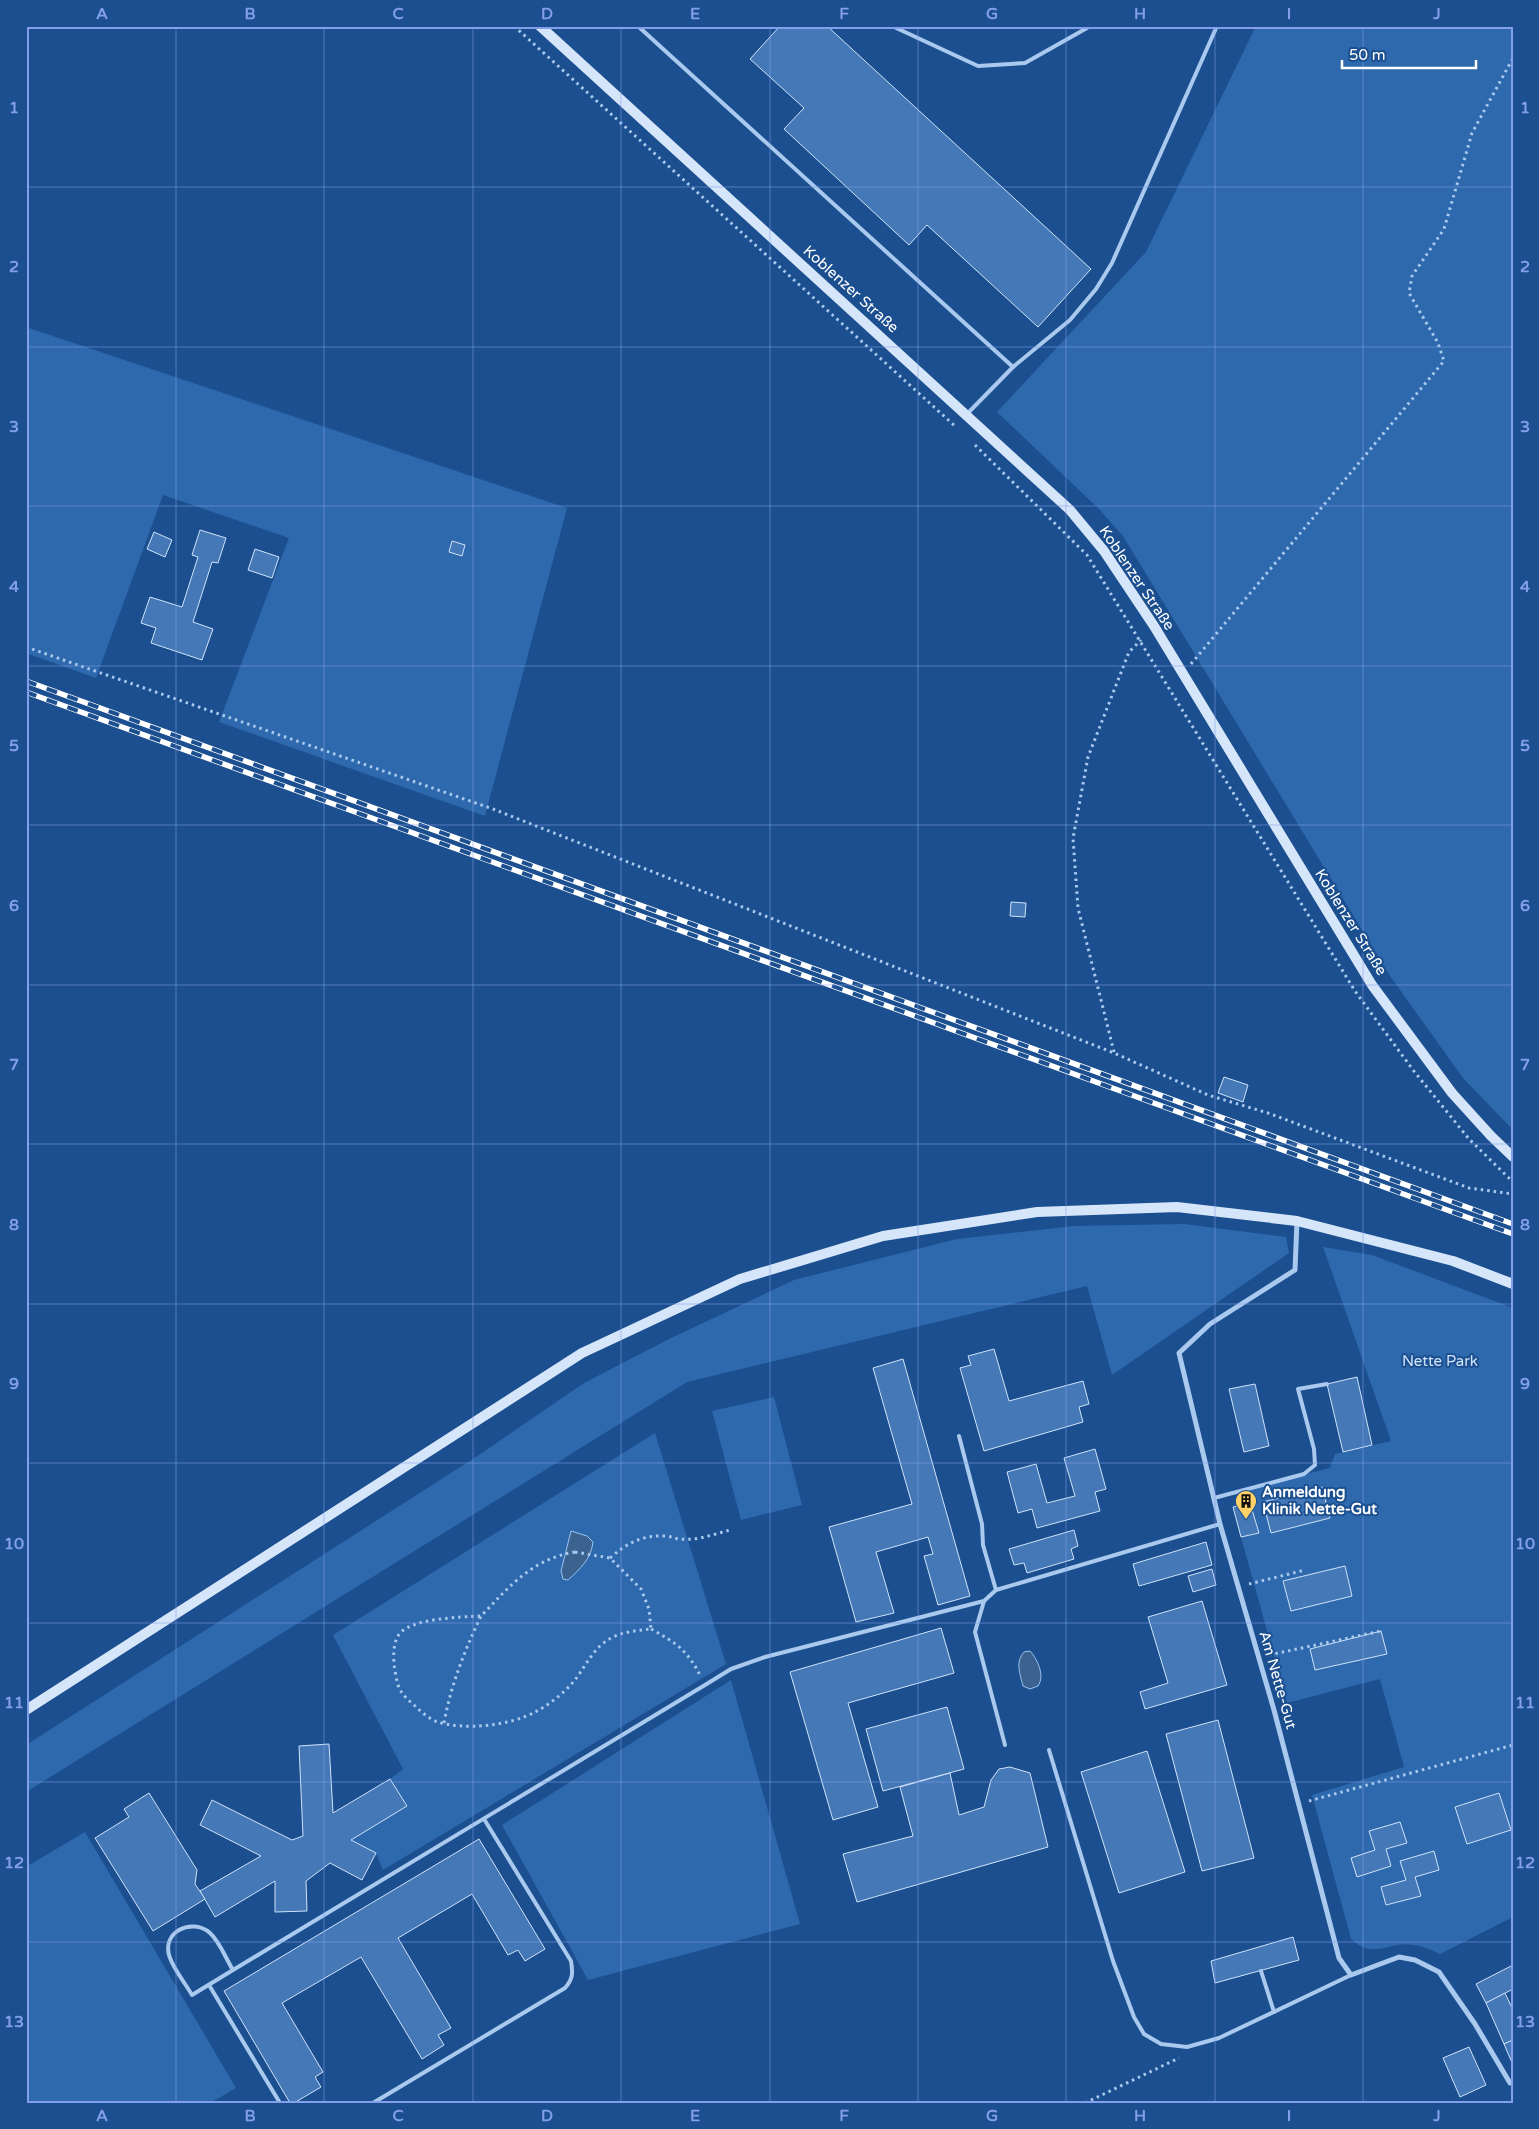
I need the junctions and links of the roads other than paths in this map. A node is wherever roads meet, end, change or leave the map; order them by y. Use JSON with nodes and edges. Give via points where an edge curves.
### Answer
{"nodes":[{"id":1,"x":540,"y":26,"type":"edge"},
{"id":2,"x":640,"y":26,"type":"edge"},
{"id":3,"x":892,"y":26,"type":"edge"},
{"id":4,"x":1217,"y":26,"type":"edge"},
{"id":5,"x":1086,"y":27,"type":"edge"},
{"id":6,"x":1013,"y":367,"type":"junction"},
{"id":7,"x":966,"y":415,"type":"junction"},
{"id":8,"x":1513,"y":1157,"type":"edge"},
{"id":9,"x":1297,"y":1221,"type":"junction"},
{"id":10,"x":1513,"y":1284,"type":"edge"},
{"id":11,"x":1327,"y":1384,"type":"dead end"},
{"id":12,"x":958,"y":1436,"type":"dead end"},
{"id":13,"x":1214,"y":1498,"type":"junction"},
{"id":14,"x":1220,"y":1524,"type":"junction"},
{"id":15,"x":996,"y":1590,"type":"junction"},
{"id":16,"x":984,"y":1601,"type":"junction"},
{"id":17,"x":26,"y":1710,"type":"edge"},
{"id":18,"x":1005,"y":1746,"type":"dead end"},
{"id":19,"x":1049,"y":1750,"type":"dead end"},
{"id":20,"x":484,"y":1818,"type":"junction"},
{"id":21,"x":233,"y":1970,"type":"junction"},
{"id":22,"x":1261,"y":1971,"type":"dead end"},
{"id":23,"x":1352,"y":1975,"type":"junction"},
{"id":24,"x":209,"y":1985,"type":"junction"},
{"id":25,"x":1274,"y":2012,"type":"junction"},
{"id":26,"x":1513,"y":2082,"type":"edge"},
{"id":27,"x":280,"y":2103,"type":"edge"},
{"id":28,"x":373,"y":2103,"type":"edge"}],
"edges":[{"from":1,"to":7,"type":"main road","name":"Koblenzer Straße"},
{"from":2,"to":6,"type":"lane"},
{"from":3,"to":5,"type":"lane","via":[[978,66],[1025,63]]},
{"from":4,"to":6,"type":"lane","via":[[1112,263],[1096,290],[1070,320]]},
{"from":6,"to":7,"type":"lane"},
{"from":7,"to":8,"type":"main road","name":"Koblenzer Straße","via":[[1070,510],[1104,551],[1372,984],[1452,1093]]},
{"from":9,"to":10,"type":"main road","via":[[1453,1261]]},
{"from":9,"to":13,"type":"street","name":"Am Nette-Gut","via":[[1295,1270],[1210,1324],[1180,1353]]},
{"from":9,"to":17,"type":"main road","via":[[1177,1207],[1037,1212],[884,1236],[740,1278],[582,1353]]},
{"from":11,"to":13,"type":"lane","via":[[1298,1389],[1314,1449],[1315,1465],[1304,1474]]},
{"from":12,"to":15,"type":"lane","via":[[982,1524],[982,1545]]},
{"from":13,"to":14,"type":"street","name":"Am Nette-Gut"},
{"from":14,"to":15,"type":"lane"},
{"from":14,"to":23,"type":"street","name":"Am Nette-Gut","via":[[1338,1958]]},
{"from":15,"to":16,"type":"lane"},
{"from":16,"to":18,"type":"lane","via":[[975,1632]]},
{"from":16,"to":20,"type":"lane","via":[[765,1657],[731,1670]]},
{"from":19,"to":25,"type":"lane","via":[[1113,1961],[1134,2018],[1144,2034],[1161,2044],[1187,2047],[1219,2038]]},
{"from":20,"to":21,"type":"lane"},
{"from":20,"to":28,"type":"lane","via":[[571,1961],[571,1982]]},
{"from":21,"to":24,"type":"lane"},
{"from":21,"to":24,"type":"lane","via":[[211,1934],[193,1925],[181,1928],[172,1934],[168,1944],[169,1957],[192,1995]]},
{"from":22,"to":25,"type":"lane"},
{"from":23,"to":25,"type":"lane"},
{"from":23,"to":26,"type":"street","via":[[1399,1957],[1415,1960],[1439,1972],[1476,2024],[1510,2083]]},
{"from":24,"to":27,"type":"lane"}]}
